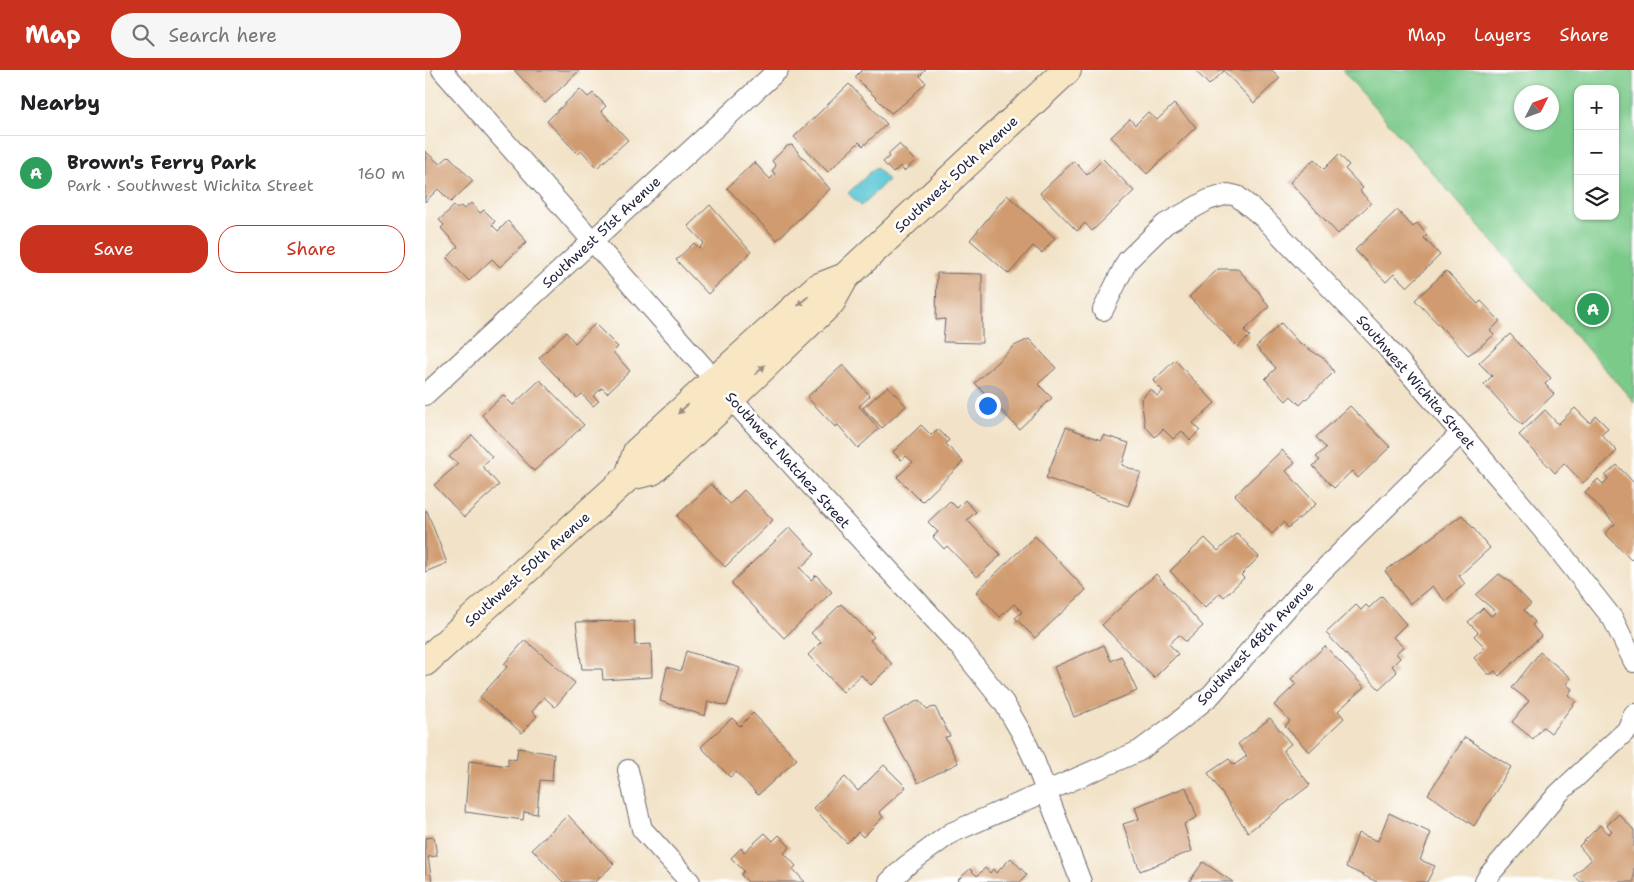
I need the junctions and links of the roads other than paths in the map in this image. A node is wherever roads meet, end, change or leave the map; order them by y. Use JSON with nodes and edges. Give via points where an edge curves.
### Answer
{"nodes":[{"id":1,"x":442,"y":70,"type":"edge"},
{"id":2,"x":778,"y":70,"type":"edge"},
{"id":3,"x":1067,"y":70,"type":"edge"},
{"id":4,"x":592,"y":241,"type":"junction"},
{"id":5,"x":1103,"y":310,"type":"dead end"},
{"id":6,"x":723,"y":389,"type":"junction"},
{"id":7,"x":425,"y":395,"type":"edge"},
{"id":8,"x":1461,"y":433,"type":"junction"},
{"id":9,"x":425,"y":662,"type":"edge"},
{"id":10,"x":1634,"y":662,"type":"edge"},
{"id":11,"x":1634,"y":714,"type":"edge"},
{"id":12,"x":628,"y":770,"type":"dead end"},
{"id":13,"x":1046,"y":792,"type":"junction"},
{"id":14,"x":690,"y":882,"type":"edge"},
{"id":15,"x":889,"y":882,"type":"edge"},
{"id":16,"x":1081,"y":882,"type":"edge"},
{"id":17,"x":1485,"y":882,"type":"edge"}],
"edges":[{"from":1,"to":4,"type":"street","name":"Southwest Natchez Street"},
{"from":2,"to":4,"type":"street","name":"Southwest 51st Avenue"},
{"from":3,"to":6,"type":"street","name":"Southwest 50th Avenue","via":[[845,277],[817,288]]},
{"from":4,"to":6,"type":"street","name":"Southwest Natchez Street"},
{"from":4,"to":7,"type":"street","name":"Southwest 51st Avenue"},
{"from":5,"to":8,"type":"street","name":"Southwest Wichita Street","via":[[1127,261],[1165,224],[1208,200],[1228,194],[1237,196],[1265,219],[1384,344]]},
{"from":6,"to":9,"type":"street","name":"Southwest 50th Avenue","via":[[637,452],[629,476]]},
{"from":6,"to":13,"type":"street","name":"Southwest Natchez Street","via":[[979,669],[1021,732]]},
{"from":8,"to":10,"type":"street","name":"Southwest Wichita Street","via":[[1613,619]]},
{"from":8,"to":13,"type":"street","name":"Southwest 48th Avenue","via":[[1301,592],[1211,695],[1139,751]]},
{"from":11,"to":17,"type":"street","via":[[1627,730],[1559,793]]},
{"from":12,"to":14,"type":"street","via":[[642,829]]},
{"from":13,"to":15,"type":"street","name":"Southwest 48th Avenue","via":[[951,833]]},
{"from":13,"to":16,"type":"street","name":"Southwest Natchez Street"}]}
